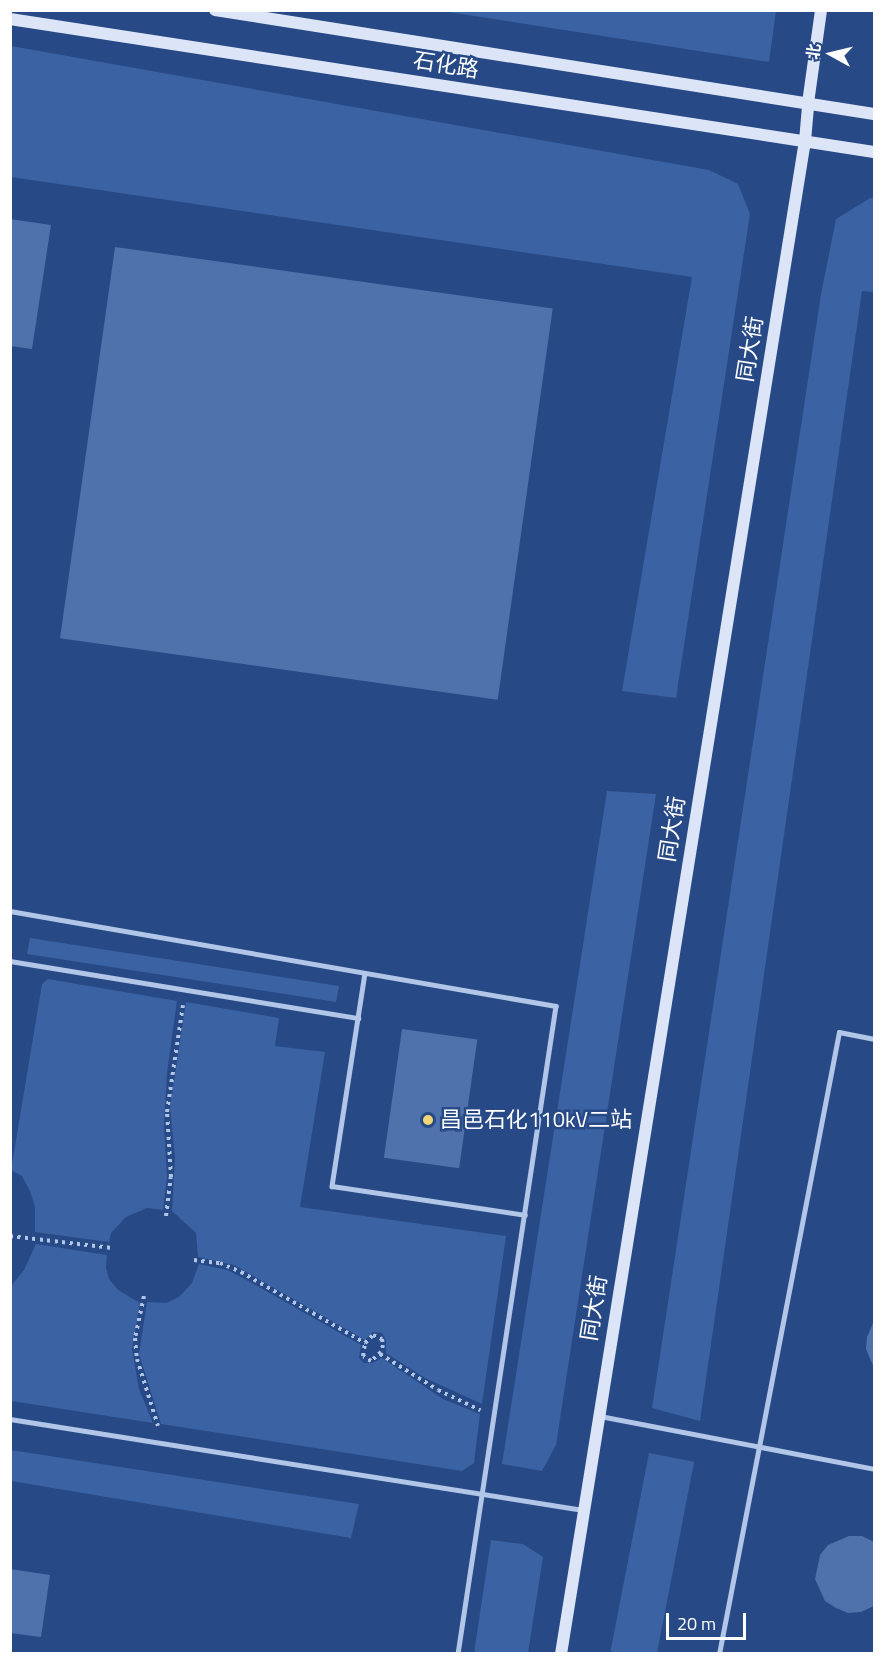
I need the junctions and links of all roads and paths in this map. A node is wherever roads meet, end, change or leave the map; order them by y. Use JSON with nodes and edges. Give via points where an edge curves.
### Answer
{"nodes":[{"id":1,"x":216,"y":10,"type":"edge"},
{"id":2,"x":821,"y":10,"type":"edge"},
{"id":3,"x":10,"y":19,"type":"edge"},
{"id":4,"x":808,"y":103,"type":"junction"},
{"id":5,"x":874,"y":114,"type":"edge"},
{"id":6,"x":805,"y":141,"type":"junction"},
{"id":7,"x":874,"y":152,"type":"edge"},
{"id":8,"x":10,"y":911,"type":"edge"},
{"id":9,"x":10,"y":962,"type":"edge"},
{"id":10,"x":365,"y":973,"type":"junction"},
{"id":11,"x":185,"y":990,"type":"junction"},
{"id":12,"x":358,"y":1018,"type":"junction"},
{"id":13,"x":874,"y":1039,"type":"edge"},
{"id":14,"x":525,"y":1215,"type":"junction"},
{"id":15,"x":166,"y":1216,"type":"dead end"},
{"id":16,"x":10,"y":1236,"type":"edge"},
{"id":17,"x":112,"y":1248,"type":"dead end"},
{"id":18,"x":194,"y":1260,"type":"dead end"},
{"id":19,"x":144,"y":1296,"type":"dead end"},
{"id":20,"x":365,"y":1343,"type":"junction"},
{"id":21,"x":380,"y":1354,"type":"junction"},
{"id":22,"x":495,"y":1415,"type":"junction"},
{"id":23,"x":598,"y":1416,"type":"junction"},
{"id":24,"x":10,"y":1419,"type":"edge"},
{"id":25,"x":163,"y":1443,"type":"junction"},
{"id":26,"x":759,"y":1446,"type":"junction"},
{"id":27,"x":874,"y":1468,"type":"edge"},
{"id":28,"x":483,"y":1493,"type":"junction"},
{"id":29,"x":583,"y":1510,"type":"junction"},
{"id":30,"x":458,"y":1653,"type":"edge"},
{"id":31,"x":561,"y":1653,"type":"edge"},
{"id":32,"x":719,"y":1653,"type":"edge"}],
"edges":[{"from":1,"to":4,"type":"street","name":"石化路"},
{"from":2,"to":4,"type":"street","name":"同大街"},
{"from":3,"to":6,"type":"street","name":"石化路"},
{"from":4,"to":5,"type":"street","name":"石化路"},
{"from":4,"to":6,"type":"street","name":"同大街"},
{"from":6,"to":7,"type":"street","name":"石化路"},
{"from":6,"to":23,"type":"street","name":"同大街"},
{"from":8,"to":10,"type":"lane"},
{"from":9,"to":11,"type":"lane"},
{"from":10,"to":12,"type":"lane"},
{"from":10,"to":14,"type":"lane","via":[[556,1006]]},
{"from":11,"to":12,"type":"lane"},
{"from":11,"to":15,"type":"path","via":[[167,1112],[171,1177]]},
{"from":12,"to":14,"type":"lane","via":[[332,1186]]},
{"from":13,"to":26,"type":"lane","via":[[838,1032]]},
{"from":14,"to":22,"type":"lane"},
{"from":16,"to":17,"type":"path"},
{"from":18,"to":20,"type":"path","via":[[220,1263],[241,1272]]},
{"from":19,"to":25,"type":"path","via":[[135,1338],[137,1359]]},
{"from":20,"to":21,"type":"path","via":[[366,1360]]},
{"from":20,"to":21,"type":"path","via":[[373,1335],[378,1336],[383,1345]]},
{"from":21,"to":22,"type":"path","via":[[438,1390]]},
{"from":22,"to":28,"type":"lane"},
{"from":23,"to":26,"type":"lane"},
{"from":23,"to":29,"type":"street","name":"同大街"},
{"from":24,"to":25,"type":"lane"},
{"from":25,"to":28,"type":"lane"},
{"from":26,"to":27,"type":"lane"},
{"from":26,"to":32,"type":"lane"},
{"from":28,"to":29,"type":"lane"},
{"from":28,"to":30,"type":"lane"},
{"from":29,"to":31,"type":"street","name":"同大街"}]}
